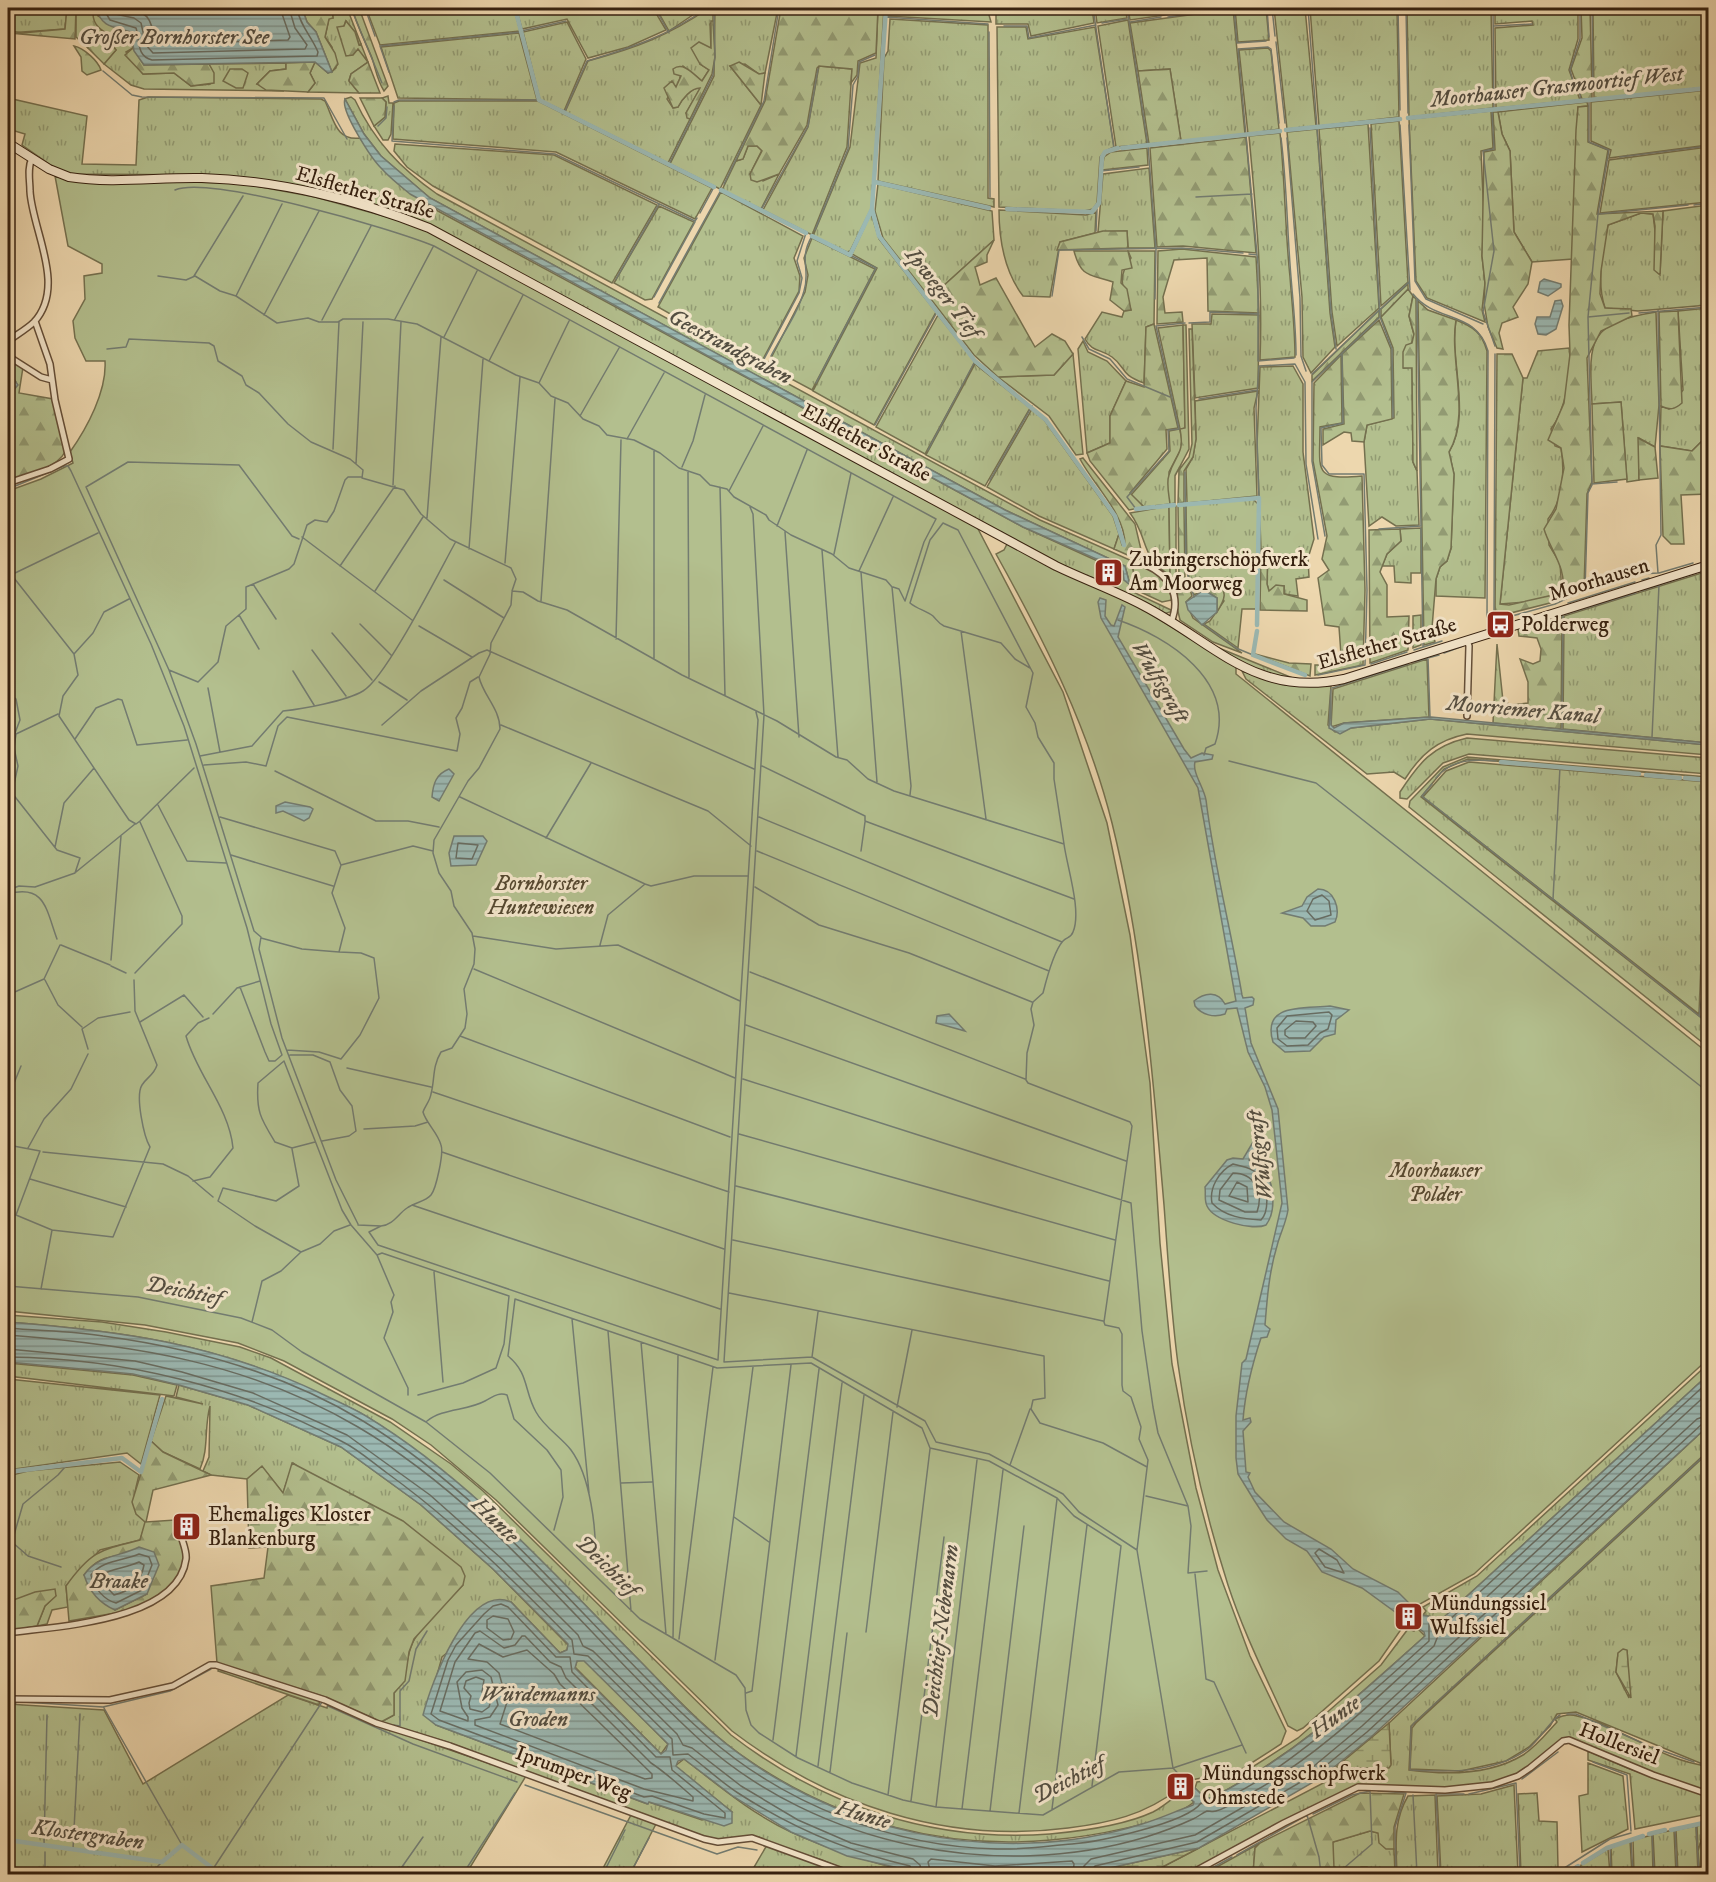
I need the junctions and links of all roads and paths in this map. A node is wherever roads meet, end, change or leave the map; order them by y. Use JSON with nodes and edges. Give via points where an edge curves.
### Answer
{"nodes":[{"id":1,"x":8,"y":143,"type":"edge"},
{"id":2,"x":32,"y":158,"type":"junction"},
{"id":3,"x":35,"y":321,"type":"junction"},
{"id":4,"x":8,"y":341,"type":"edge"},
{"id":5,"x":8,"y":356,"type":"edge"},
{"id":6,"x":52,"y":380,"type":"junction"},
{"id":7,"x":8,"y":483,"type":"edge"},
{"id":8,"x":1146,"y":565,"type":"dead end"},
{"id":9,"x":1708,"y":565,"type":"edge"},
{"id":10,"x":1171,"y":622,"type":"junction"},
{"id":11,"x":1501,"y":629,"type":"joint"},
{"id":12,"x":1467,"y":640,"type":"junction"},
{"id":13,"x":1467,"y":716,"type":"dead end"},
{"id":14,"x":181,"y":1536,"type":"dead end"},
{"id":15,"x":8,"y":1633,"type":"edge"},
{"id":16,"x":8,"y":1699,"type":"edge"},
{"id":17,"x":1708,"y":1794,"type":"edge"},
{"id":18,"x":851,"y":1875,"type":"edge"},
{"id":19,"x":1190,"y":1875,"type":"edge"}],
"edges":[{"from":1,"to":2,"type":"main road","name":"Elsflether Straße"},
{"from":2,"to":3,"type":"street","via":[[31,203],[47,273],[45,296]]},
{"from":2,"to":10,"type":"main road","name":"Elsflether Straße","via":[[74,178],[212,179],[282,188],[340,200],[429,228],[1056,566]]},
{"from":3,"to":4,"type":"street"},
{"from":3,"to":6,"type":"street"},
{"from":5,"to":6,"type":"street"},
{"from":6,"to":7,"type":"street","via":[[69,459]]},
{"from":8,"to":10,"type":"street","via":[[1158,570],[1172,588],[1175,596]]},
{"from":9,"to":11,"type":"main road","name":"Moorhausen"},
{"from":10,"to":12,"type":"main road","name":"Elsflether Straße","via":[[1238,669],[1298,684],[1325,682]]},
{"from":11,"to":12,"type":"main road","name":"Elsflether Straße"},
{"from":12,"to":13,"type":"street"},
{"from":14,"to":15,"type":"street","via":[[187,1558],[178,1581],[159,1598],[132,1612]]},
{"from":16,"to":18,"type":"street","name":"Iprumper Weg","via":[[110,1700],[172,1686],[216,1665],[325,1700],[376,1723],[704,1839],[718,1842],[752,1838]]},
{"from":17,"to":19,"type":"street","name":"Hollersiel","via":[[1569,1740],[1518,1776],[1492,1785],[1445,1790],[1358,1787]]}]}
